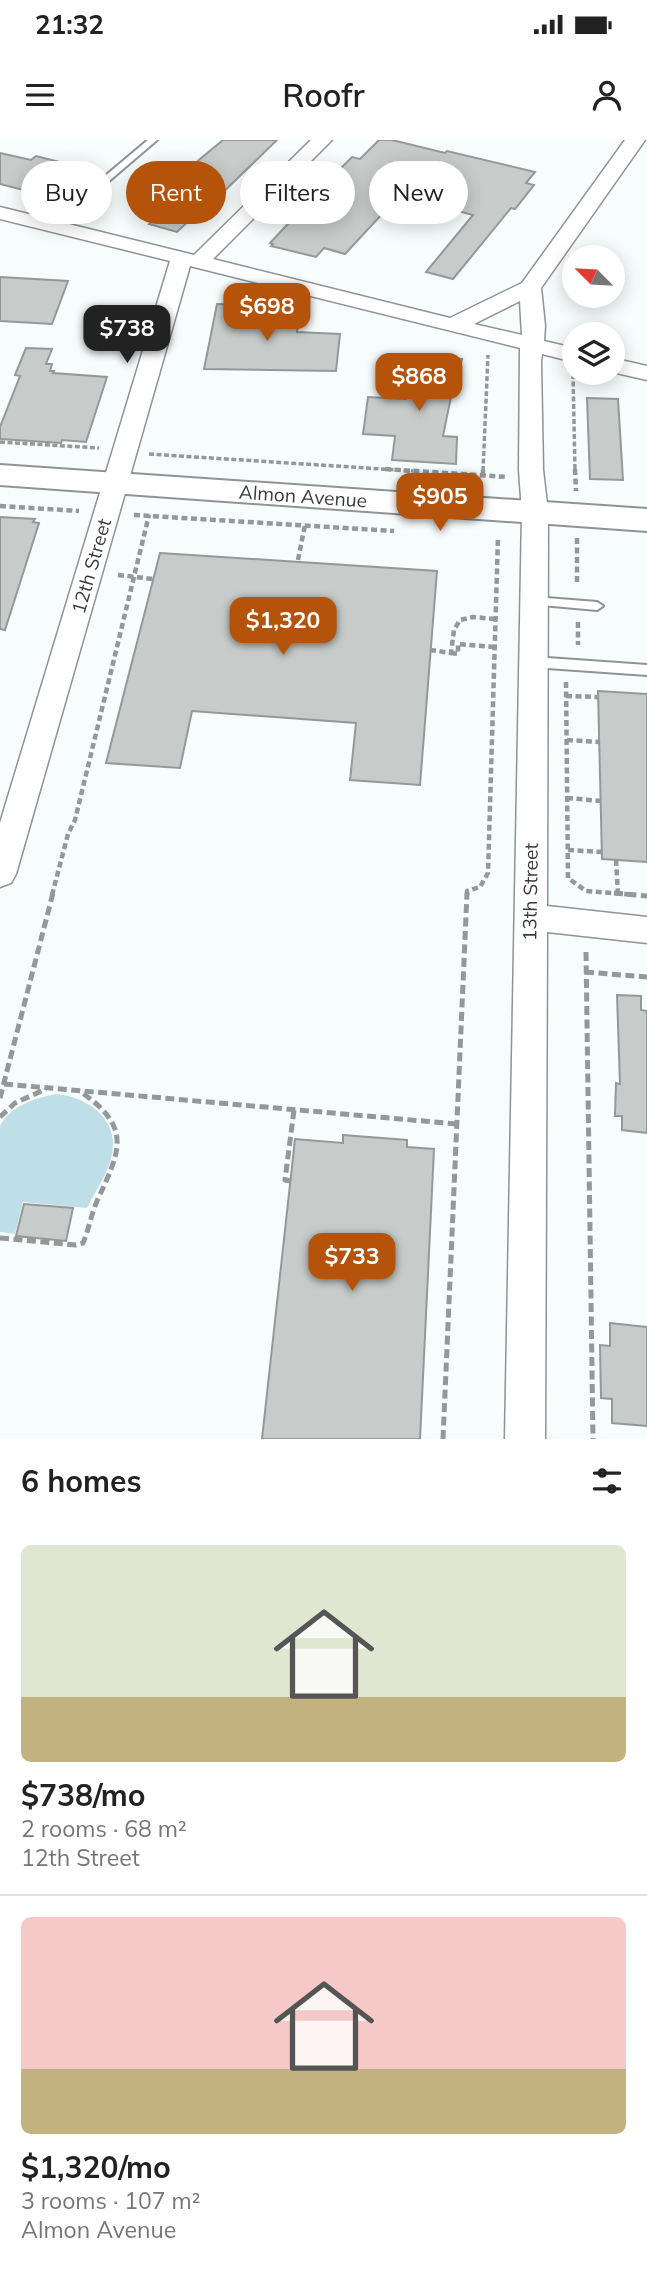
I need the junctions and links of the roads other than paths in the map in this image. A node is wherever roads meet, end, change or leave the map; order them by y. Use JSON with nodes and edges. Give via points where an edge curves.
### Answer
{"nodes":[{"id":1,"x":153,"y":140,"type":"edge"},
{"id":2,"x":322,"y":140,"type":"edge"},
{"id":3,"x":635,"y":140,"type":"edge"},
{"id":4,"x":2,"y":214,"type":"edge"},
{"id":5,"x":51,"y":226,"type":"junction"},
{"id":6,"x":190,"y":260,"type":"junction"},
{"id":7,"x":530,"y":288,"type":"junction"},
{"id":8,"x":453,"y":325,"type":"junction"},
{"id":9,"x":532,"y":345,"type":"junction"},
{"id":10,"x":562,"y":352,"type":"edge"},
{"id":11,"x":625,"y":368,"type":"edge"},
{"id":12,"x":647,"y":373,"type":"edge"},
{"id":13,"x":0,"y":475,"type":"edge"},
{"id":14,"x":111,"y":498,"type":"junction"},
{"id":15,"x":535,"y":511,"type":"junction"},
{"id":16,"x":647,"y":520,"type":"edge"},
{"id":17,"x":534,"y":601,"type":"junction"},
{"id":18,"x":597,"y":606,"type":"dead end"},
{"id":19,"x":533,"y":662,"type":"junction"},
{"id":20,"x":647,"y":670,"type":"edge"},
{"id":21,"x":0,"y":874,"type":"edge"},
{"id":22,"x":530,"y":917,"type":"junction"},
{"id":23,"x":647,"y":930,"type":"edge"},
{"id":24,"x":525,"y":1439,"type":"edge"}],
"edges":[{"from":1,"to":5,"type":"lane"},
{"from":2,"to":6,"type":"street"},
{"from":3,"to":7,"type":"street"},
{"from":4,"to":5,"type":"street"},
{"from":5,"to":6,"type":"street"},
{"from":6,"to":8,"type":"street"},
{"from":6,"to":14,"type":"street","name":"12th Street"},
{"from":7,"to":8,"type":"street"},
{"from":7,"to":9,"type":"street","name":"13th Street"},
{"from":8,"to":9,"type":"street"},
{"from":9,"to":10,"type":"street"},
{"from":9,"to":15,"type":"street","name":"13th Street"},
{"from":11,"to":12,"type":"street"},
{"from":13,"to":14,"type":"main road","name":"Almon Avenue"},
{"from":14,"to":15,"type":"main road","name":"Almon Avenue"},
{"from":14,"to":21,"type":"street","name":"12th Street"},
{"from":15,"to":16,"type":"main road","name":"Almon Avenue"},
{"from":15,"to":17,"type":"street","name":"13th Street"},
{"from":17,"to":18,"type":"lane"},
{"from":17,"to":19,"type":"street","name":"13th Street"},
{"from":19,"to":20,"type":"lane"},
{"from":19,"to":22,"type":"street","name":"13th Street"},
{"from":22,"to":23,"type":"street"},
{"from":22,"to":24,"type":"street","name":"13th Street"}]}
